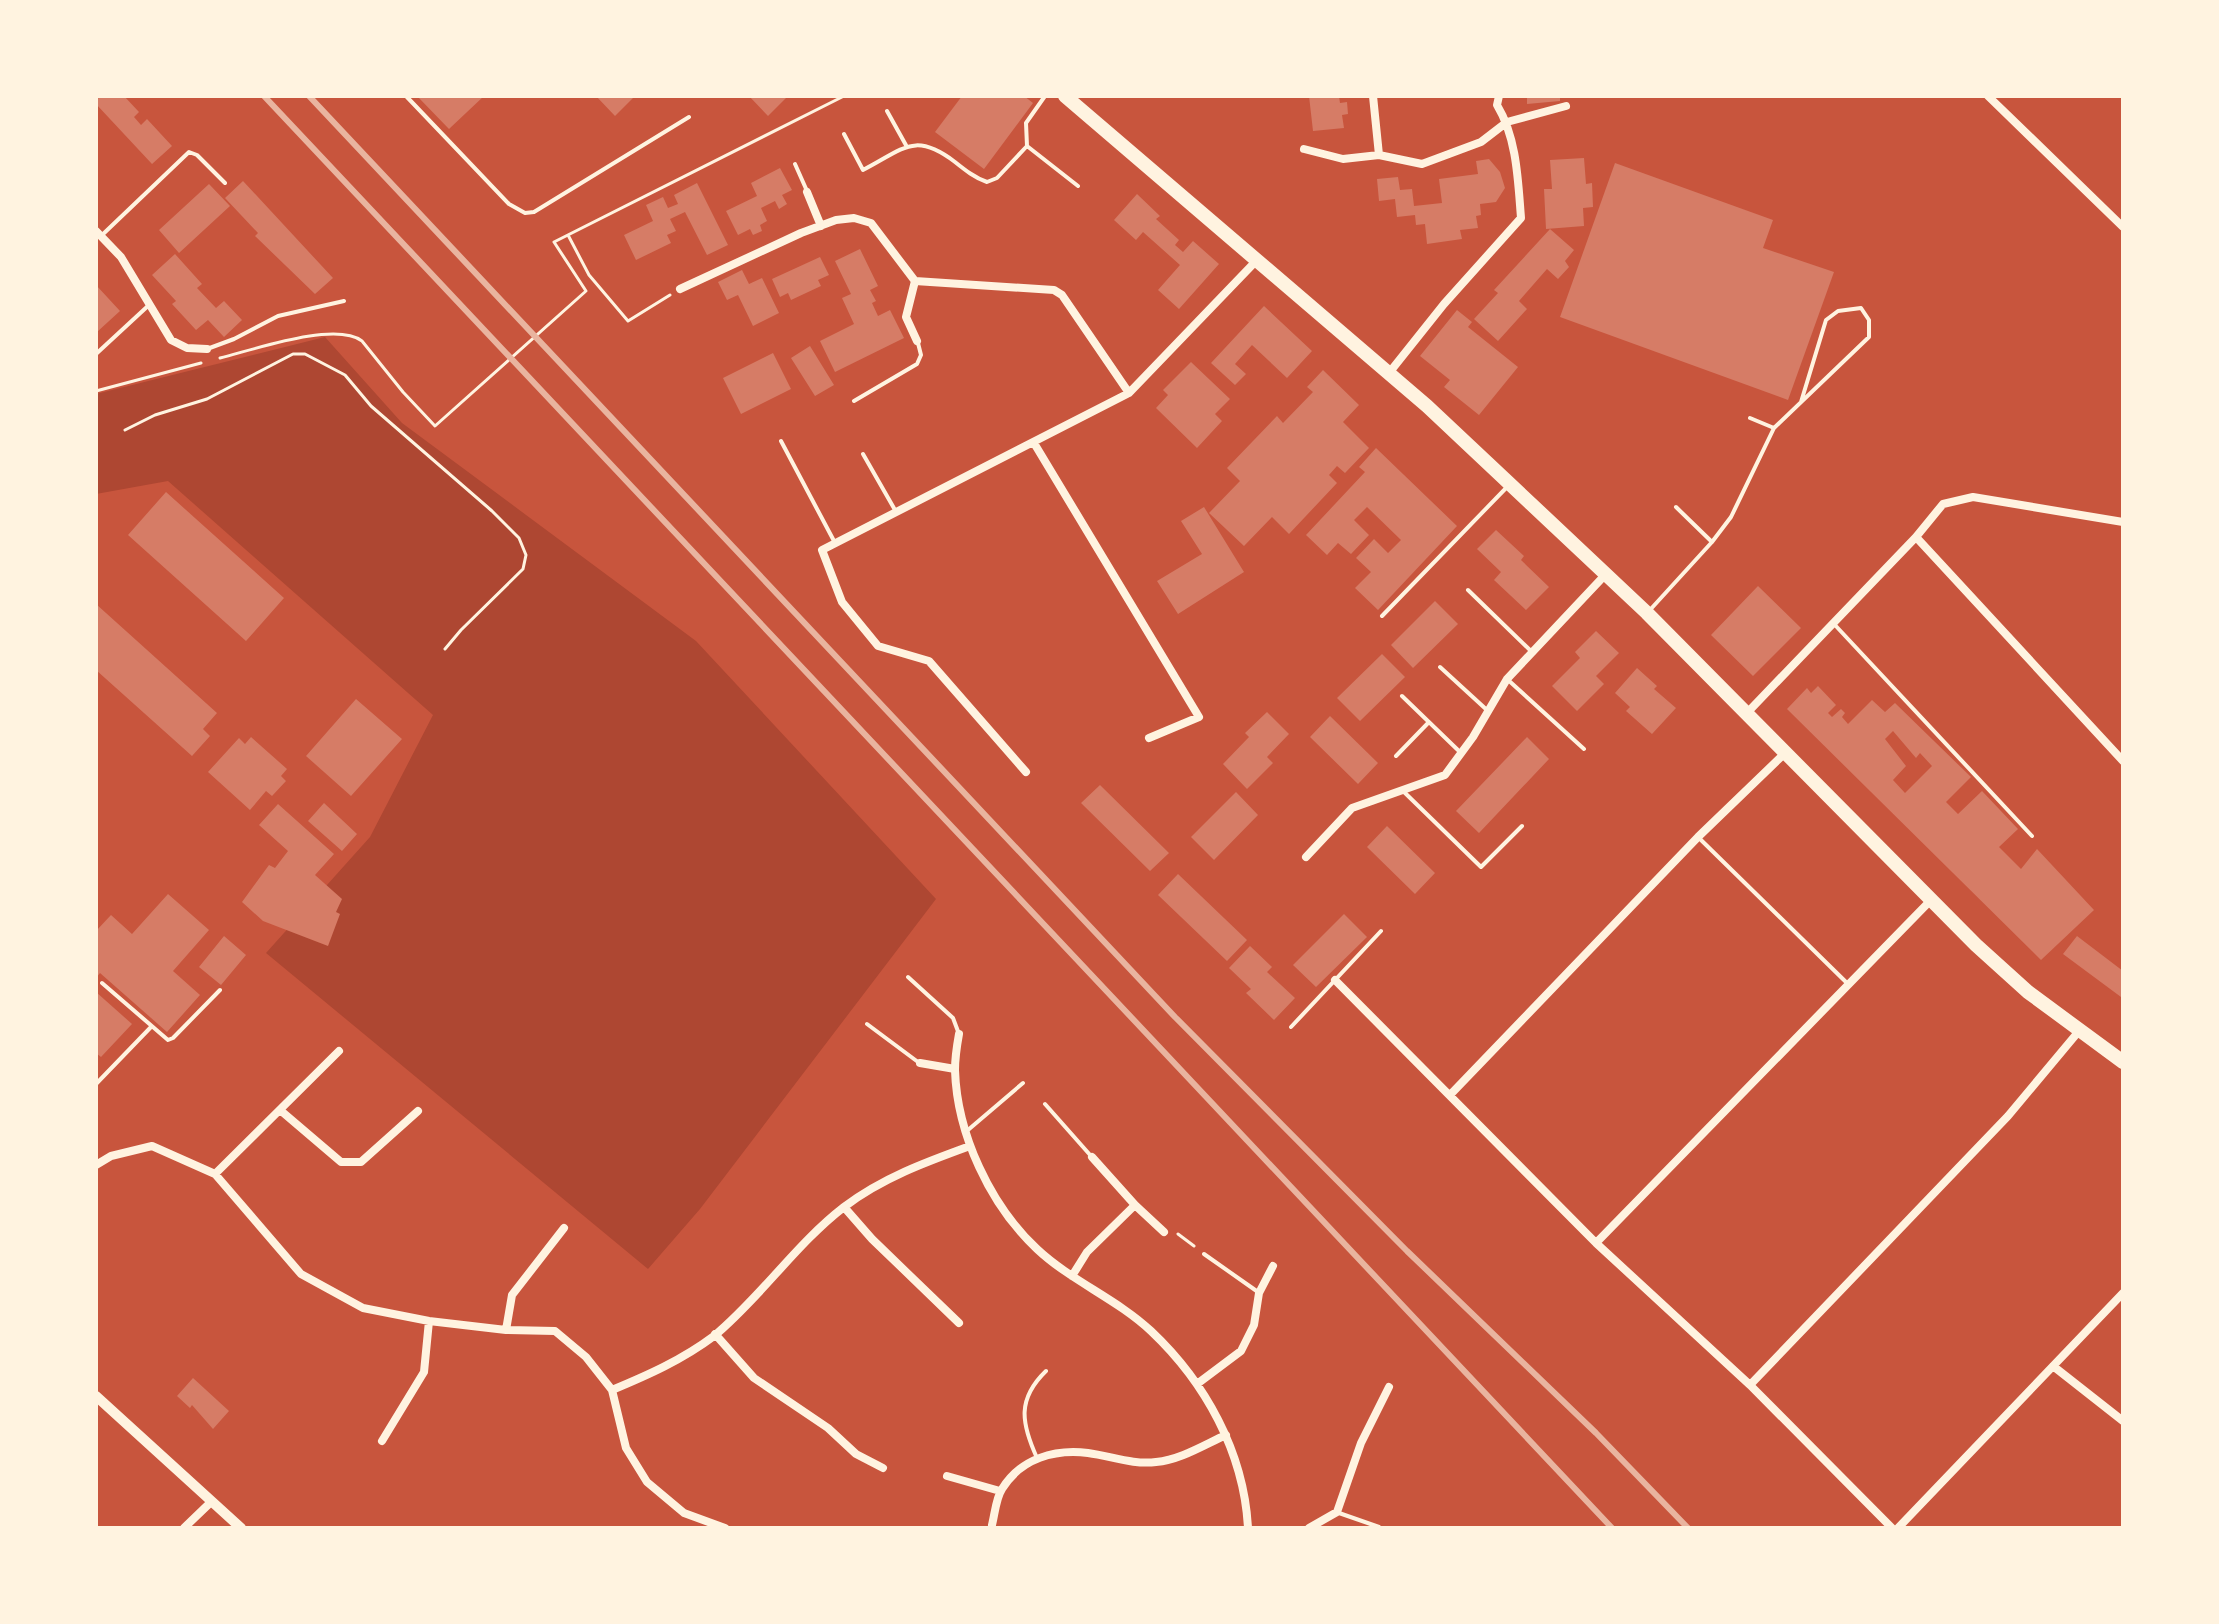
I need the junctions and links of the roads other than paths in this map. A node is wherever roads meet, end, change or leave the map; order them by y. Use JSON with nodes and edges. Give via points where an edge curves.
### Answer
{"nodes":[{"id":1,"x":406,"y":96,"type":"edge"},
{"id":2,"x":1045,"y":96,"type":"edge"},
{"id":3,"x":1065,"y":96,"type":"edge"},
{"id":4,"x":1373,"y":96,"type":"edge"},
{"id":5,"x":1499,"y":96,"type":"edge"},
{"id":6,"x":1988,"y":96,"type":"edge"},
{"id":7,"x":1566,"y":106,"type":"dead end"},
{"id":8,"x":887,"y":111,"type":"dead end"},
{"id":9,"x":689,"y":117,"type":"dead end"},
{"id":10,"x":1507,"y":122,"type":"junction"},
{"id":11,"x":844,"y":134,"type":"dead end"},
{"id":12,"x":1027,"y":146,"type":"junction"},
{"id":13,"x":907,"y":147,"type":"junction"},
{"id":14,"x":1304,"y":149,"type":"dead end"},
{"id":15,"x":1379,"y":155,"type":"junction"},
{"id":16,"x":795,"y":164,"type":"dead end"},
{"id":17,"x":225,"y":183,"type":"dead end"},
{"id":18,"x":1078,"y":186,"type":"dead end"},
{"id":19,"x":807,"y":192,"type":"joint"},
{"id":20,"x":821,"y":226,"type":"junction"},
{"id":21,"x":2123,"y":227,"type":"edge"},
{"id":22,"x":98,"y":233,"type":"edge"},
{"id":23,"x":1257,"y":260,"type":"junction"},
{"id":24,"x":915,"y":281,"type":"junction"},
{"id":25,"x":680,"y":289,"type":"road end"},
{"id":26,"x":344,"y":301,"type":"dead end"},
{"id":27,"x":150,"y":303,"type":"junction"},
{"id":28,"x":917,"y":341,"type":"joint"},
{"id":29,"x":207,"y":349,"type":"joint"},
{"id":30,"x":96,"y":354,"type":"edge"},
{"id":31,"x":1389,"y":373,"type":"junction"},
{"id":32,"x":1129,"y":393,"type":"junction"},
{"id":33,"x":854,"y":401,"type":"dead end"},
{"id":34,"x":1801,"y":402,"type":"junction"},
{"id":35,"x":1750,"y":418,"type":"dead end"},
{"id":36,"x":1774,"y":428,"type":"junction"},
{"id":37,"x":781,"y":441,"type":"dead end"},
{"id":38,"x":1034,"y":443,"type":"junction"},
{"id":39,"x":863,"y":454,"type":"dead end"},
{"id":40,"x":1510,"y":484,"type":"junction"},
{"id":41,"x":1676,"y":507,"type":"dead end"},
{"id":42,"x":896,"y":512,"type":"junction"},
{"id":43,"x":2123,"y":522,"type":"edge"},
{"id":44,"x":1916,"y":537,"type":"junction"},
{"id":45,"x":1712,"y":542,"type":"junction"},
{"id":46,"x":835,"y":543,"type":"junction"},
{"id":47,"x":1605,"y":575,"type":"junction"},
{"id":48,"x":1468,"y":590,"type":"dead end"},
{"id":49,"x":1647,"y":613,"type":"junction"},
{"id":50,"x":1382,"y":616,"type":"dead end"},
{"id":51,"x":1834,"y":624,"type":"junction"},
{"id":52,"x":1532,"y":652,"type":"junction"},
{"id":53,"x":1440,"y":667,"type":"dead end"},
{"id":54,"x":1507,"y":679,"type":"junction"},
{"id":55,"x":1402,"y":696,"type":"dead end"},
{"id":56,"x":1488,"y":711,"type":"junction"},
{"id":57,"x":1746,"y":714,"type":"junction"},
{"id":58,"x":1429,"y":722,"type":"junction"},
{"id":59,"x":1149,"y":738,"type":"dead end"},
{"id":60,"x":1584,"y":749,"type":"dead end"},
{"id":61,"x":1461,"y":753,"type":"junction"},
{"id":62,"x":1784,"y":754,"type":"junction"},
{"id":63,"x":1396,"y":756,"type":"dead end"},
{"id":64,"x":2123,"y":761,"type":"edge"},
{"id":65,"x":1026,"y":772,"type":"dead end"},
{"id":66,"x":1401,"y":790,"type":"junction"},
{"id":67,"x":1522,"y":826,"type":"dead end"},
{"id":68,"x":2032,"y":836,"type":"dead end"},
{"id":69,"x":1698,"y":837,"type":"junction"},
{"id":70,"x":1306,"y":857,"type":"dead end"},
{"id":71,"x":1931,"y":900,"type":"junction"},
{"id":72,"x":1381,"y":931,"type":"dead end"},
{"id":73,"x":908,"y":977,"type":"dead end"},
{"id":74,"x":1335,"y":980,"type":"junction"},
{"id":75,"x":102,"y":983,"type":"dead end"},
{"id":76,"x":1849,"y":984,"type":"junction"},
{"id":77,"x":220,"y":990,"type":"dead end"},
{"id":78,"x":867,"y":1024,"type":"dead end"},
{"id":79,"x":151,"y":1027,"type":"junction"},
{"id":80,"x":1291,"y":1027,"type":"dead end"},
{"id":81,"x":2079,"y":1031,"type":"junction"},
{"id":82,"x":959,"y":1034,"type":"joint"},
{"id":83,"x":339,"y":1051,"type":"dead end"},
{"id":84,"x":2123,"y":1062,"type":"edge"},
{"id":85,"x":920,"y":1063,"type":"joint"},
{"id":86,"x":955,"y":1069,"type":"junction"},
{"id":87,"x":1023,"y":1083,"type":"dead end"},
{"id":88,"x":96,"y":1084,"type":"edge"},
{"id":89,"x":1450,"y":1095,"type":"junction"},
{"id":90,"x":1045,"y":1104,"type":"dead end"},
{"id":91,"x":280,"y":1110,"type":"junction"},
{"id":92,"x":418,"y":1111,"type":"dead end"},
{"id":93,"x":966,"y":1131,"type":"junction"},
{"id":94,"x":970,"y":1146,"type":"junction"},
{"id":95,"x":1092,"y":1157,"type":"joint"},
{"id":96,"x":96,"y":1165,"type":"edge"},
{"id":97,"x":215,"y":1174,"type":"junction"},
{"id":98,"x":1135,"y":1205,"type":"junction"},
{"id":99,"x":844,"y":1207,"type":"junction"},
{"id":100,"x":564,"y":1228,"type":"dead end"},
{"id":101,"x":1164,"y":1232,"type":"road end"},
{"id":102,"x":1596,"y":1243,"type":"junction"},
{"id":103,"x":1204,"y":1254,"type":"road end"},
{"id":104,"x":1273,"y":1266,"type":"dead end"},
{"id":105,"x":1072,"y":1276,"type":"junction"},
{"id":106,"x":1259,"y":1293,"type":"junction"},
{"id":107,"x":2123,"y":1293,"type":"edge"},
{"id":108,"x":429,"y":1321,"type":"junction"},
{"id":109,"x":959,"y":1323,"type":"dead end"},
{"id":110,"x":506,"y":1330,"type":"junction"},
{"id":111,"x":715,"y":1334,"type":"junction"},
{"id":112,"x":2053,"y":1366,"type":"junction"},
{"id":113,"x":1046,"y":1371,"type":"dead end"},
{"id":114,"x":1197,"y":1384,"type":"junction"},
{"id":115,"x":1750,"y":1385,"type":"junction"},
{"id":116,"x":1389,"y":1387,"type":"dead end"},
{"id":117,"x":612,"y":1390,"type":"junction"},
{"id":118,"x":96,"y":1396,"type":"edge"},
{"id":119,"x":2123,"y":1421,"type":"edge"},
{"id":120,"x":1226,"y":1435,"type":"junction"},
{"id":121,"x":382,"y":1441,"type":"dead end"},
{"id":122,"x":1037,"y":1458,"type":"junction"},
{"id":123,"x":883,"y":1468,"type":"dead end"},
{"id":124,"x":947,"y":1476,"type":"dead end"},
{"id":125,"x":1000,"y":1491,"type":"junction"},
{"id":126,"x":211,"y":1502,"type":"junction"},
{"id":127,"x":1337,"y":1512,"type":"junction"},
{"id":128,"x":992,"y":1525,"type":"dead end"},
{"id":129,"x":1379,"y":1527,"type":"edge"},
{"id":130,"x":184,"y":1528,"type":"edge"},
{"id":131,"x":241,"y":1528,"type":"edge"},
{"id":132,"x":725,"y":1528,"type":"edge"},
{"id":133,"x":1248,"y":1528,"type":"edge"},
{"id":134,"x":1309,"y":1528,"type":"edge"},
{"id":135,"x":1895,"y":1528,"type":"edge"}],
"edges":[{"from":1,"to":9,"type":"lane","via":[[509,204],[525,213]]},
{"from":2,"to":12,"type":"lane","via":[[1026,123]]},
{"from":3,"to":23,"type":"main road"},
{"from":4,"to":15,"type":"street"},
{"from":5,"to":10,"type":"street","via":[[1497,105]]},
{"from":6,"to":21,"type":"street"},
{"from":7,"to":10,"type":"street"},
{"from":8,"to":13,"type":"lane"},
{"from":10,"to":15,"type":"street","via":[[1481,142],[1422,164]]},
{"from":10,"to":31,"type":"street","via":[[1521,218]]},
{"from":11,"to":13,"type":"lane","via":[[863,170]]},
{"from":12,"to":13,"type":"lane","via":[[987,182],[926,144]]},
{"from":12,"to":18,"type":"lane"},
{"from":14,"to":15,"type":"street","via":[[1343,159]]},
{"from":16,"to":19,"type":"lane"},
{"from":17,"to":22,"type":"lane","via":[[189,152]]},
{"from":19,"to":20,"type":"street"},
{"from":20,"to":24,"type":"street","via":[[854,218],[871,223]]},
{"from":20,"to":25,"type":"street"},
{"from":22,"to":27,"type":"street","via":[[121,257]]},
{"from":23,"to":31,"type":"main road"},
{"from":23,"to":32,"type":"street"},
{"from":24,"to":28,"type":"street","via":[[906,317]]},
{"from":24,"to":32,"type":"street","via":[[1054,290]]},
{"from":26,"to":29,"type":"lane","via":[[278,316]]},
{"from":27,"to":29,"type":"street","via":[[171,340]]},
{"from":27,"to":30,"type":"lane"},
{"from":28,"to":33,"type":"lane","via":[[917,364]]},
{"from":31,"to":40,"type":"main road"},
{"from":32,"to":38,"type":"street"},
{"from":34,"to":34,"type":"lane","via":[[1869,337],[1869,320],[1861,308],[1838,311],[1826,320]]},
{"from":34,"to":36,"type":"lane"},
{"from":35,"to":36,"type":"lane"},
{"from":36,"to":45,"type":"lane","via":[[1731,517]]},
{"from":37,"to":46,"type":"lane"},
{"from":38,"to":42,"type":"street"},
{"from":38,"to":59,"type":"street","via":[[1199,717]]},
{"from":39,"to":42,"type":"lane"},
{"from":40,"to":47,"type":"main road"},
{"from":40,"to":50,"type":"lane"},
{"from":41,"to":45,"type":"lane"},
{"from":42,"to":46,"type":"street"},
{"from":43,"to":44,"type":"street","via":[[1973,497],[1943,504]]},
{"from":44,"to":51,"type":"street"},
{"from":44,"to":64,"type":"street"},
{"from":45,"to":49,"type":"lane"},
{"from":46,"to":65,"type":"street","via":[[822,550],[842,602],[878,646],[929,661]]},
{"from":47,"to":49,"type":"main road"},
{"from":47,"to":52,"type":"street"},
{"from":48,"to":52,"type":"lane"},
{"from":49,"to":57,"type":"main road"},
{"from":51,"to":57,"type":"street"},
{"from":51,"to":68,"type":"lane"},
{"from":52,"to":54,"type":"street"},
{"from":53,"to":56,"type":"lane"},
{"from":54,"to":56,"type":"street"},
{"from":54,"to":60,"type":"lane"},
{"from":55,"to":58,"type":"lane"},
{"from":56,"to":61,"type":"street"},
{"from":57,"to":62,"type":"main road"},
{"from":58,"to":61,"type":"lane"},
{"from":58,"to":63,"type":"lane"},
{"from":61,"to":66,"type":"street","via":[[1445,775]]},
{"from":62,"to":69,"type":"street"},
{"from":62,"to":71,"type":"main road"},
{"from":66,"to":67,"type":"lane","via":[[1481,867]]},
{"from":66,"to":70,"type":"street","via":[[1352,808]]},
{"from":69,"to":76,"type":"lane"},
{"from":69,"to":89,"type":"street"},
{"from":71,"to":76,"type":"street"},
{"from":71,"to":81,"type":"main road","via":[[2028,992]]},
{"from":72,"to":74,"type":"lane"},
{"from":73,"to":82,"type":"lane","via":[[953,1018]]},
{"from":74,"to":80,"type":"lane"},
{"from":74,"to":89,"type":"street"},
{"from":75,"to":79,"type":"lane"},
{"from":76,"to":102,"type":"street"},
{"from":77,"to":79,"type":"lane","via":[[173,1038],[163,1038]]},
{"from":78,"to":85,"type":"lane"},
{"from":79,"to":88,"type":"lane"},
{"from":81,"to":84,"type":"main road"},
{"from":81,"to":115,"type":"street","via":[[2008,1116]]},
{"from":82,"to":86,"type":"street"},
{"from":83,"to":91,"type":"street"},
{"from":85,"to":86,"type":"street"},
{"from":86,"to":93,"type":"street"},
{"from":87,"to":93,"type":"lane"},
{"from":89,"to":102,"type":"street"},
{"from":90,"to":95,"type":"lane"},
{"from":91,"to":92,"type":"street","via":[[341,1162],[361,1162]]},
{"from":91,"to":97,"type":"street"},
{"from":93,"to":94,"type":"street"},
{"from":94,"to":99,"type":"street","via":[[923,1163]]},
{"from":94,"to":105,"type":"street","via":[[1007,1213],[1036,1249]]},
{"from":95,"to":98,"type":"street"},
{"from":96,"to":97,"type":"street","via":[[152,1146]]},
{"from":97,"to":108,"type":"street","via":[[301,1274],[363,1308]]},
{"from":98,"to":101,"type":"street"},
{"from":98,"to":105,"type":"street","via":[[1087,1252]]},
{"from":99,"to":109,"type":"street"},
{"from":99,"to":111,"type":"street"},
{"from":100,"to":110,"type":"street","via":[[512,1295]]},
{"from":102,"to":115,"type":"street"},
{"from":103,"to":106,"type":"lane"},
{"from":104,"to":106,"type":"street"},
{"from":105,"to":114,"type":"street","via":[[1148,1328]]},
{"from":106,"to":114,"type":"street","via":[[1254,1325],[1241,1351]]},
{"from":107,"to":112,"type":"street"},
{"from":108,"to":110,"type":"street"},
{"from":108,"to":121,"type":"street","via":[[424,1372]]},
{"from":110,"to":117,"type":"street","via":[[555,1331],[586,1357]]},
{"from":111,"to":117,"type":"street","via":[[661,1370]]},
{"from":111,"to":123,"type":"street","via":[[754,1378]]},
{"from":112,"to":119,"type":"street"},
{"from":112,"to":135,"type":"street"},
{"from":113,"to":122,"type":"lane","via":[[1028,1393],[1025,1407],[1025,1426]]},
{"from":114,"to":120,"type":"street"},
{"from":115,"to":135,"type":"street"},
{"from":116,"to":127,"type":"street","via":[[1361,1443]]},
{"from":117,"to":132,"type":"street","via":[[626,1448],[647,1482],[684,1513]]},
{"from":118,"to":126,"type":"street"},
{"from":120,"to":122,"type":"street","via":[[1157,1462],[1060,1451]]},
{"from":120,"to":133,"type":"street","via":[[1240,1476]]},
{"from":122,"to":125,"type":"street","via":[[1014,1473]]},
{"from":124,"to":125,"type":"street"},
{"from":125,"to":128,"type":"street"},
{"from":126,"to":130,"type":"street"},
{"from":126,"to":131,"type":"street"},
{"from":127,"to":129,"type":"lane"},
{"from":127,"to":134,"type":"street"}]}
